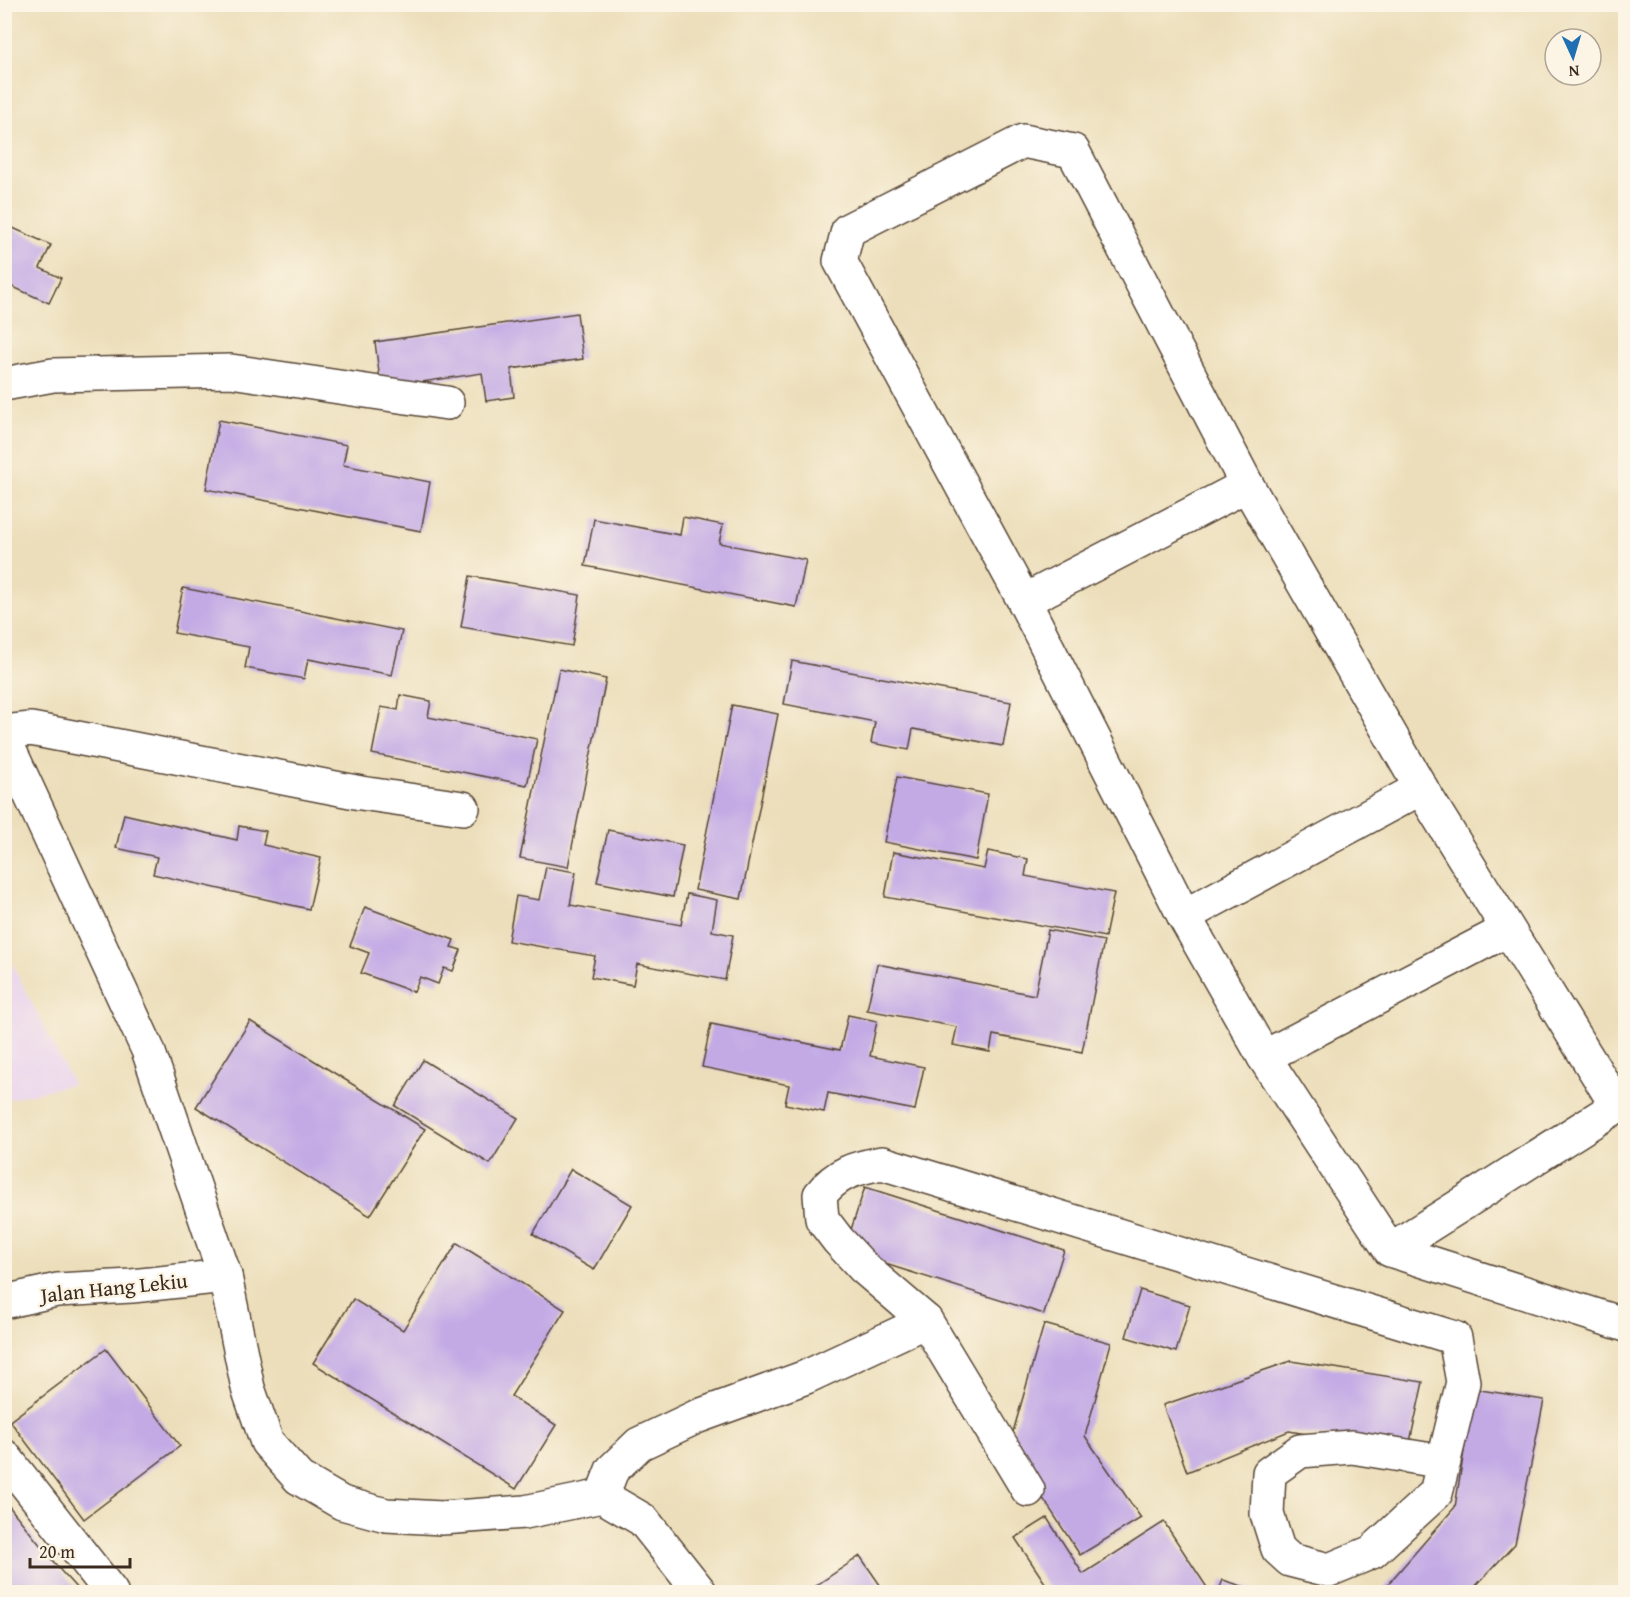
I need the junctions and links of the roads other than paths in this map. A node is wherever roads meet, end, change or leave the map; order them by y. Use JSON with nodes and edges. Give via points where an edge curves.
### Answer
{"nodes":[{"id":1,"x":4,"y":384,"type":"edge"},
{"id":2,"x":447,"y":403,"type":"dead end"},
{"id":3,"x":1248,"y":485,"type":"junction"},
{"id":4,"x":1024,"y":601,"type":"junction"},
{"id":5,"x":4,"y":732,"type":"edge"},
{"id":6,"x":4,"y":738,"type":"edge"},
{"id":7,"x":1421,"y":788,"type":"junction"},
{"id":8,"x":463,"y":808,"type":"dead end"},
{"id":9,"x":1184,"y":915,"type":"junction"},
{"id":10,"x":1507,"y":930,"type":"junction"},
{"id":11,"x":1264,"y":1057,"type":"junction"},
{"id":12,"x":1390,"y":1250,"type":"junction"},
{"id":13,"x":225,"y":1276,"type":"junction"},
{"id":14,"x":4,"y":1302,"type":"edge"},
{"id":15,"x":926,"y":1321,"type":"junction"},
{"id":16,"x":1626,"y":1325,"type":"edge"},
{"id":17,"x":4,"y":1456,"type":"edge"},
{"id":18,"x":1444,"y":1462,"type":"junction"},
{"id":19,"x":1028,"y":1490,"type":"dead end"},
{"id":20,"x":602,"y":1496,"type":"junction"},
{"id":21,"x":111,"y":1593,"type":"edge"},
{"id":22,"x":700,"y":1593,"type":"edge"}],
"edges":[{"from":1,"to":2,"type":"street","via":[[54,375],[231,371]]},
{"from":3,"to":4,"type":"street"},
{"from":3,"to":4,"type":"street","via":[[1073,151],[1023,141],[848,230],[840,261]]},
{"from":3,"to":7,"type":"street"},
{"from":4,"to":9,"type":"street"},
{"from":5,"to":8,"type":"street","via":[[31,729],[361,793]]},
{"from":6,"to":13,"type":"street","via":[[148,1050]]},
{"from":7,"to":9,"type":"street"},
{"from":7,"to":10,"type":"street"},
{"from":9,"to":11,"type":"street"},
{"from":10,"to":11,"type":"street"},
{"from":10,"to":12,"type":"street","via":[[1617,1106]]},
{"from":11,"to":12,"type":"street"},
{"from":12,"to":16,"type":"street"},
{"from":13,"to":14,"type":"street","name":"Jalan Hang Lekiu","via":[[57,1290]]},
{"from":13,"to":20,"type":"street","via":[[248,1388],[267,1442],[299,1478],[342,1503],[386,1515],[442,1518],[525,1512]]},
{"from":15,"to":18,"type":"street","via":[[864,1268],[822,1219],[820,1195],[831,1181],[852,1168],[882,1163],[1455,1338],[1462,1382]]},
{"from":15,"to":19,"type":"street"},
{"from":15,"to":20,"type":"street","via":[[806,1377],[696,1417],[639,1444],[612,1470]]},
{"from":17,"to":21,"type":"street"},
{"from":18,"to":18,"type":"street","via":[[1352,1447],[1300,1451],[1269,1473],[1267,1514],[1278,1549],[1290,1560],[1329,1570],[1372,1552],[1436,1493]]},
{"from":20,"to":22,"type":"street","via":[[643,1521]]}]}
